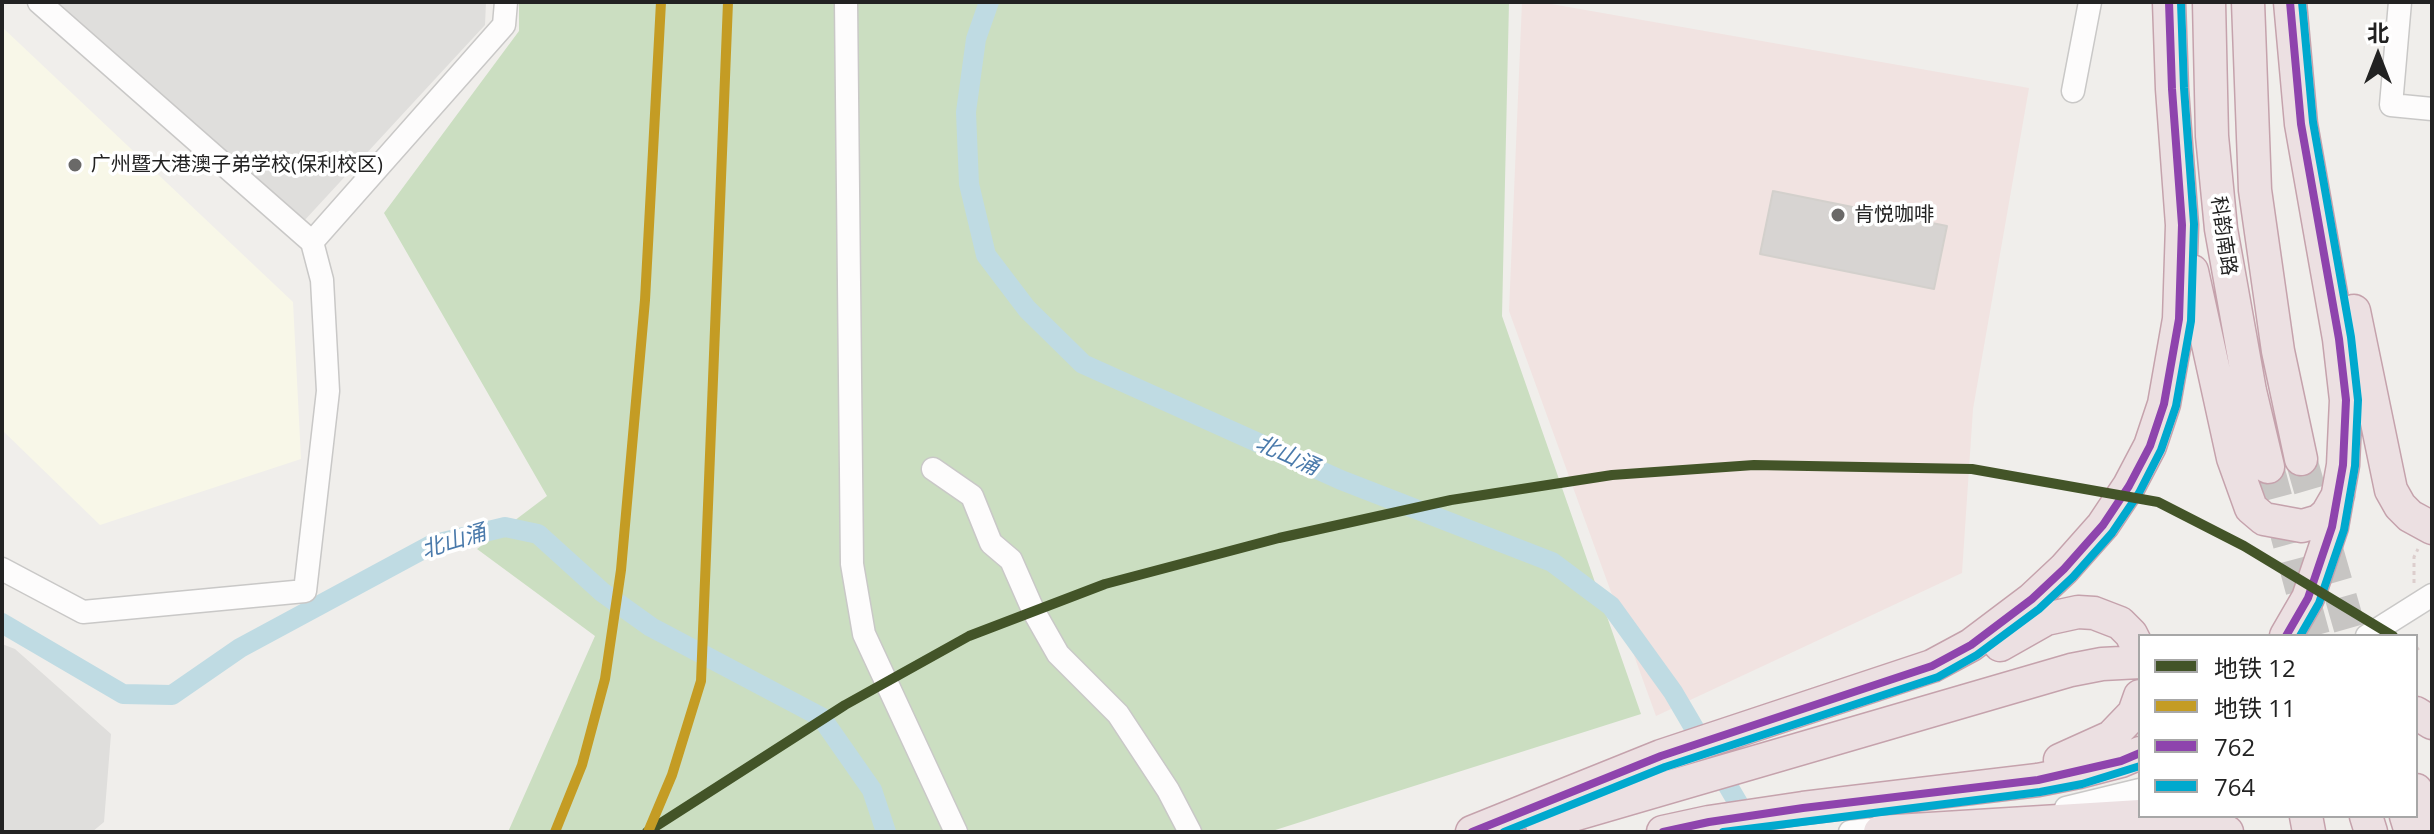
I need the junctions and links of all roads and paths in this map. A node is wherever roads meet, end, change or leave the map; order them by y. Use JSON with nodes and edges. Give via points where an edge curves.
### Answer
{"nodes":[{"id":1,"x":39,"y":2,"type":"edge"},
{"id":2,"x":506,"y":2,"type":"edge"},
{"id":3,"x":846,"y":2,"type":"edge"},
{"id":4,"x":2090,"y":2,"type":"edge"},
{"id":5,"x":2169,"y":2,"type":"edge"},
{"id":6,"x":2209,"y":2,"type":"edge"},
{"id":7,"x":2248,"y":2,"type":"edge"},
{"id":8,"x":2290,"y":2,"type":"edge"},
{"id":9,"x":2400,"y":2,"type":"edge"},
{"id":10,"x":2073,"y":91,"type":"dead end"},
{"id":11,"x":2432,"y":109,"type":"edge"},
{"id":12,"x":2311,"y":171,"type":"junction"},
{"id":13,"x":2182,"y":225,"type":"junction"},
{"id":14,"x":312,"y":242,"type":"junction"},
{"id":15,"x":2301,"y":459,"type":"tunnel mouth"},
{"id":16,"x":2268,"y":467,"type":"tunnel mouth"},
{"id":17,"x":933,"y":469,"type":"dead end"},
{"id":18,"x":2339,"y":494,"type":"junction"},
{"id":19,"x":2425,"y":539,"type":"edge"},
{"id":20,"x":2,"y":569,"type":"edge"},
{"id":21,"x":2423,"y":591,"type":"edge"},
{"id":22,"x":2287,"y":634,"type":"edge"},
{"id":23,"x":2369,"y":634,"type":"edge"},
{"id":24,"x":2138,"y":648,"type":"edge"},
{"id":25,"x":2138,"y":662,"type":"edge"},
{"id":26,"x":1932,"y":666,"type":"junction"},
{"id":27,"x":2138,"y":702,"type":"edge"},
{"id":28,"x":2138,"y":754,"type":"edge"},
{"id":29,"x":1990,"y":786,"type":"junction"},
{"id":30,"x":2138,"y":791,"type":"edge"},
{"id":31,"x":2418,"y":793,"type":"edge"},
{"id":32,"x":2432,"y":816,"type":"edge"},
{"id":33,"x":2181,"y":818,"type":"edge"},
{"id":34,"x":2125,"y":822,"type":"edge"},
{"id":35,"x":956,"y":832,"type":"edge"},
{"id":36,"x":1190,"y":832,"type":"edge"},
{"id":37,"x":1472,"y":832,"type":"edge"},
{"id":38,"x":1516,"y":832,"type":"edge"},
{"id":39,"x":1663,"y":832,"type":"edge"},
{"id":40,"x":1850,"y":832,"type":"edge"},
{"id":41,"x":1880,"y":832,"type":"edge"},
{"id":42,"x":2227,"y":832,"type":"edge"}],
"edges":[{"from":1,"to":14,"type":"street"},
{"from":2,"to":14,"type":"street","via":[[504,25]]},
{"from":3,"to":35,"type":"street","via":[[852,564],[864,634]]},
{"from":4,"to":10,"type":"street"},
{"from":5,"to":13,"type":"highway"},
{"from":6,"to":16,"type":"highway","name":"科韵南路","via":[[2212,136],[2221,229]]},
{"from":7,"to":15,"type":"highway","name":"科韵南路","via":[[2255,190],[2278,351]]},
{"from":8,"to":12,"type":"highway","via":[[2294,73]]},
{"from":9,"to":11,"type":"street","via":[[2391,105]]},
{"from":12,"to":18,"type":"highway","via":[[2346,400]]},
{"from":12,"to":19,"type":"highway","via":[[2353,308],[2391,490]]},
{"from":13,"to":18,"type":"highway","via":[[2233,458],[2251,508],[2264,519],[2302,526],[2319,521]]},
{"from":13,"to":26,"type":"highway","via":[[2179,319],[2164,404],[2129,486],[2103,525],[2032,599],[1971,645]]},
{"from":14,"to":20,"type":"street","via":[[322,280],[328,391],[305,591],[83,612]]},
{"from":17,"to":36,"type":"street","via":[[972,496],[991,543],[1011,560],[1058,654],[1118,714]]},
{"from":18,"to":22,"type":"highway","via":[[2320,566]]},
{"from":19,"to":21,"type":"path","via":[[2414,557]]},
{"from":21,"to":23,"type":"street"},
{"from":24,"to":26,"type":"highway","via":[[2120,623],[2078,612],[2046,619],[1999,645]]},
{"from":25,"to":38,"type":"highway","via":[[2071,670]]},
{"from":26,"to":37,"type":"highway","via":[[1661,756]]},
{"from":27,"to":29,"type":"highway","via":[[2111,737]]},
{"from":28,"to":29,"type":"highway","via":[[2079,772]]},
{"from":29,"to":39,"type":"highway","via":[[1803,808]]},
{"from":30,"to":40,"type":"street","via":[[2051,810]]},
{"from":31,"to":32,"type":"highway"},
{"from":33,"to":42,"type":"highway"},
{"from":34,"to":41,"type":"highway"}]}
